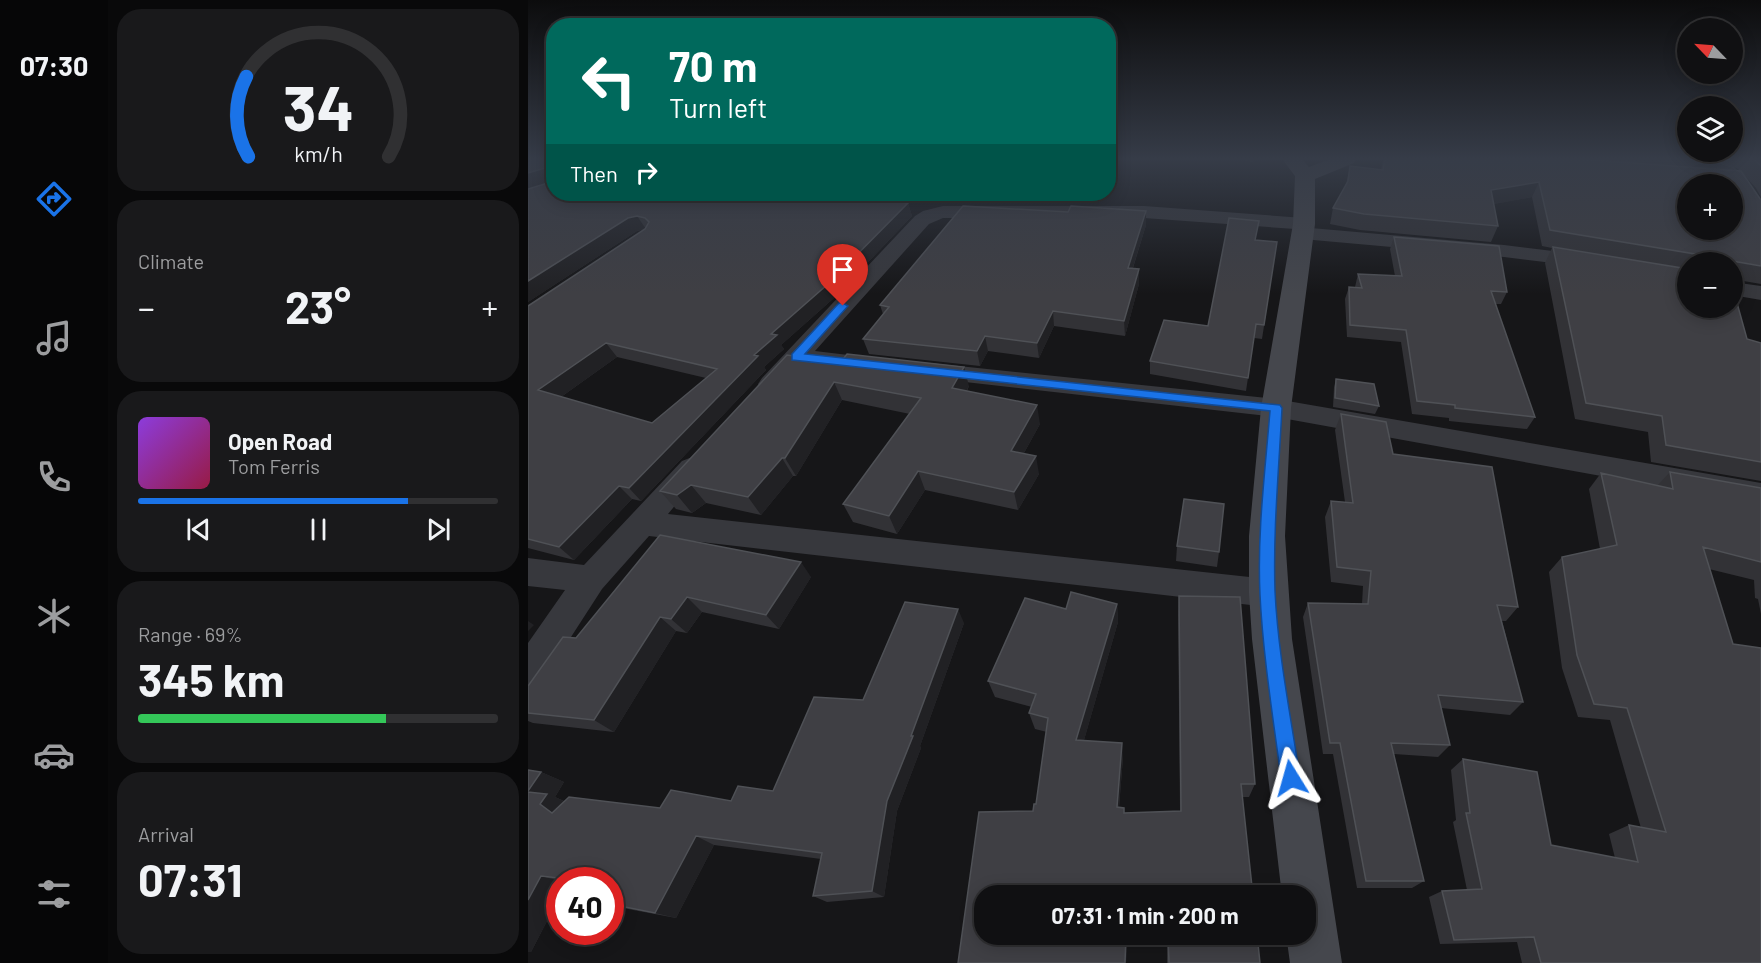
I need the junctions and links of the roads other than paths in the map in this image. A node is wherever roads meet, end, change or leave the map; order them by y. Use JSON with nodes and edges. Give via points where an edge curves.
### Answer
{"nodes":[{"id":1,"x":1301,"y":204,"type":"edge"},
{"id":2,"x":1303,"y":229,"type":"junction"},
{"id":3,"x":1603,"y":264,"type":"edge"},
{"id":4,"x":1743,"y":290,"type":"edge"},
{"id":5,"x":1761,"y":293,"type":"edge"},
{"id":6,"x":796,"y":357,"type":"junction"},
{"id":7,"x":755,"y":401,"type":"edge"},
{"id":8,"x":1276,"y":408,"type":"junction"},
{"id":9,"x":706,"y":453,"type":"edge"},
{"id":10,"x":1761,"y":494,"type":"edge"},
{"id":11,"x":640,"y":523,"type":"junction"},
{"id":12,"x":528,"y":572,"type":"edge"},
{"id":13,"x":591,"y":579,"type":"junction"},
{"id":14,"x":1268,"y":593,"type":"junction"},
{"id":15,"x":528,"y":674,"type":"edge"},
{"id":16,"x":1316,"y":963,"type":"edge"}],
"edges":[{"from":1,"to":2,"type":"street"},
{"from":2,"to":3,"type":"street"},
{"from":2,"to":6,"type":"street","via":[[1144,212],[930,215]]},
{"from":2,"to":8,"type":"street"},
{"from":4,"to":5,"type":"street"},
{"from":6,"to":7,"type":"street"},
{"from":6,"to":8,"type":"street"},
{"from":8,"to":10,"type":"street"},
{"from":8,"to":14,"type":"street"},
{"from":9,"to":11,"type":"street"},
{"from":11,"to":13,"type":"street"},
{"from":11,"to":14,"type":"street"},
{"from":12,"to":13,"type":"street"},
{"from":13,"to":15,"type":"street"},
{"from":14,"to":16,"type":"street"}]}
